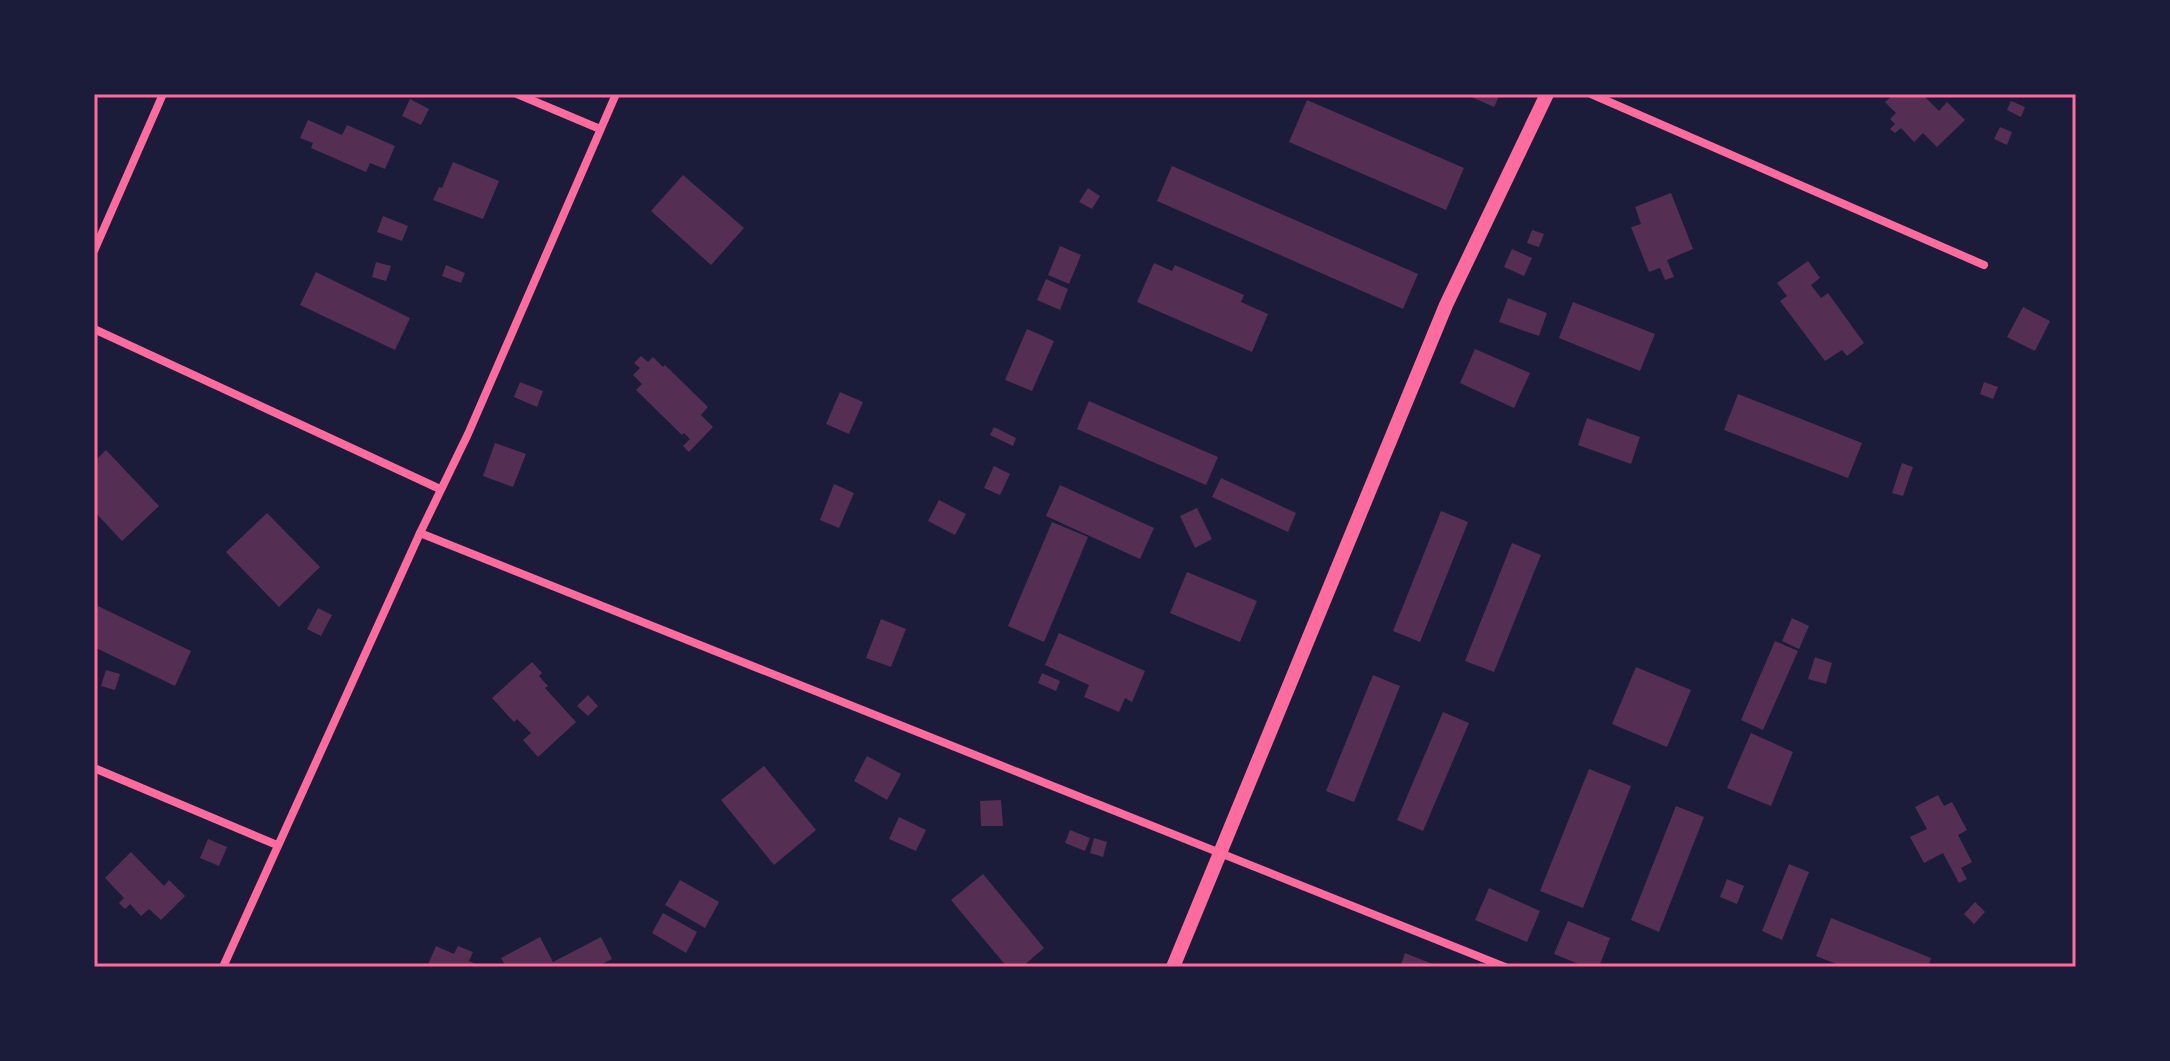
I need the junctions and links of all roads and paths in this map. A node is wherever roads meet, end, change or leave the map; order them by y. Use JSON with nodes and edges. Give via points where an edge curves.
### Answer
{"nodes":[{"id":1,"x":163,"y":94,"type":"edge"},
{"id":2,"x":517,"y":94,"type":"edge"},
{"id":3,"x":616,"y":94,"type":"edge"},
{"id":4,"x":1547,"y":94,"type":"edge"},
{"id":5,"x":1591,"y":94,"type":"edge"},
{"id":6,"x":600,"y":129,"type":"junction"},
{"id":7,"x":94,"y":251,"type":"edge"},
{"id":8,"x":1984,"y":265,"type":"dead end"},
{"id":9,"x":94,"y":329,"type":"edge"},
{"id":10,"x":440,"y":489,"type":"junction"},
{"id":11,"x":420,"y":533,"type":"junction"},
{"id":12,"x":94,"y":768,"type":"edge"},
{"id":13,"x":277,"y":845,"type":"junction"},
{"id":14,"x":1218,"y":854,"type":"junction"},
{"id":15,"x":223,"y":967,"type":"edge"},
{"id":16,"x":1173,"y":967,"type":"edge"},
{"id":17,"x":1505,"y":967,"type":"edge"}],
"edges":[{"from":1,"to":7,"type":"street"},
{"from":2,"to":6,"type":"street"},
{"from":3,"to":6,"type":"street"},
{"from":4,"to":14,"type":"street","via":[[1446,305]]},
{"from":5,"to":8,"type":"street"},
{"from":6,"to":10,"type":"street"},
{"from":9,"to":10,"type":"street"},
{"from":10,"to":11,"type":"street"},
{"from":11,"to":13,"type":"street"},
{"from":11,"to":14,"type":"street"},
{"from":12,"to":13,"type":"street"},
{"from":13,"to":15,"type":"street"},
{"from":14,"to":16,"type":"street"},
{"from":14,"to":17,"type":"street"}]}
